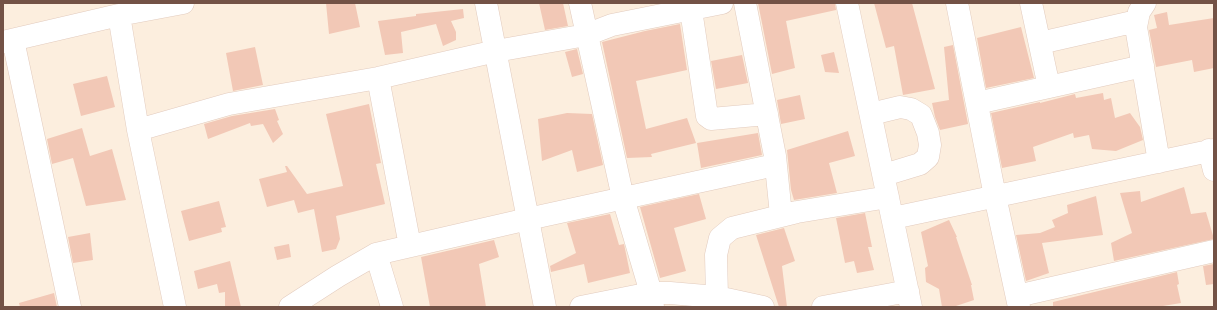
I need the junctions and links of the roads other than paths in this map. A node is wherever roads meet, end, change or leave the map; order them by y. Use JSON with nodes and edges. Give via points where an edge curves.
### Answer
{"nodes":[{"id":1,"x":183,"y":3,"type":"edge"},
{"id":2,"x":486,"y":3,"type":"edge"},
{"id":3,"x":580,"y":3,"type":"edge"},
{"id":4,"x":722,"y":3,"type":"edge"},
{"id":5,"x":745,"y":3,"type":"edge"},
{"id":6,"x":847,"y":3,"type":"edge"},
{"id":7,"x":959,"y":3,"type":"edge"},
{"id":8,"x":1031,"y":3,"type":"edge"},
{"id":9,"x":150,"y":6,"type":"edge"},
{"id":10,"x":1143,"y":8,"type":"edge"},
{"id":11,"x":691,"y":10,"type":"junction"},
{"id":12,"x":119,"y":15,"type":"junction"},
{"id":13,"x":586,"y":35,"type":"junction"},
{"id":14,"x":8,"y":41,"type":"edge"},
{"id":15,"x":1040,"y":42,"type":"junction"},
{"id":16,"x":496,"y":51,"type":"junction"},
{"id":17,"x":1142,"y":66,"type":"junction"},
{"id":18,"x":378,"y":78,"type":"junction"},
{"id":19,"x":1049,"y":87,"type":"junction"},
{"id":20,"x":977,"y":103,"type":"junction"},
{"id":21,"x":767,"y":114,"type":"junction"},
{"id":22,"x":871,"y":114,"type":"junction"},
{"id":23,"x":138,"y":130,"type":"junction"},
{"id":24,"x":1212,"y":157,"type":"edge"},
{"id":25,"x":1159,"y":162,"type":"junction"},
{"id":26,"x":775,"y":165,"type":"junction"},
{"id":27,"x":884,"y":175,"type":"junction"},
{"id":28,"x":995,"y":196,"type":"junction"},
{"id":29,"x":888,"y":197,"type":"junction"},
{"id":30,"x":623,"y":198,"type":"junction"},
{"id":31,"x":781,"y":215,"type":"junction"},
{"id":32,"x":893,"y":218,"type":"junction"},
{"id":33,"x":528,"y":219,"type":"junction"},
{"id":34,"x":410,"y":246,"type":"junction"},
{"id":35,"x":1214,"y":251,"type":"edge"},
{"id":36,"x":376,"y":254,"type":"junction"},
{"id":37,"x":717,"y":297,"type":"junction"},
{"id":38,"x":910,"y":299,"type":"edge"},
{"id":39,"x":652,"y":300,"type":"edge"},
{"id":40,"x":1018,"y":301,"type":"edge"},
{"id":41,"x":70,"y":307,"type":"edge"},
{"id":42,"x":175,"y":307,"type":"edge"},
{"id":43,"x":290,"y":307,"type":"edge"},
{"id":44,"x":392,"y":307,"type":"edge"},
{"id":45,"x":545,"y":307,"type":"edge"},
{"id":46,"x":581,"y":307,"type":"edge"},
{"id":47,"x":763,"y":307,"type":"edge"},
{"id":48,"x":824,"y":307,"type":"edge"}],
"edges":[{"from":1,"to":9,"type":"street"},
{"from":2,"to":16,"type":"street"},
{"from":3,"to":13,"type":"street"},
{"from":4,"to":11,"type":"street"},
{"from":5,"to":21,"type":"street"},
{"from":6,"to":22,"type":"street"},
{"from":7,"to":20,"type":"street"},
{"from":8,"to":15,"type":"street"},
{"from":9,"to":12,"type":"street"},
{"from":10,"to":15,"type":"street"},
{"from":10,"to":17,"type":"street","via":[[1136,27]]},
{"from":11,"to":13,"type":"street","via":[[612,25]]},
{"from":11,"to":21,"type":"street","via":[[707,116],[711,120]]},
{"from":12,"to":14,"type":"street"},
{"from":12,"to":23,"type":"street"},
{"from":13,"to":16,"type":"street"},
{"from":13,"to":30,"type":"street"},
{"from":14,"to":41,"type":"street"},
{"from":15,"to":19,"type":"street"},
{"from":16,"to":18,"type":"street"},
{"from":16,"to":33,"type":"street"},
{"from":17,"to":19,"type":"street"},
{"from":17,"to":25,"type":"street"},
{"from":18,"to":23,"type":"street","via":[[229,104]]},
{"from":18,"to":34,"type":"street"},
{"from":19,"to":20,"type":"street"},
{"from":20,"to":28,"type":"street"},
{"from":21,"to":26,"type":"street"},
{"from":22,"to":27,"type":"street"},
{"from":22,"to":27,"type":"street","via":[[900,107],[911,109],[921,115],[928,132],[928,157],[920,164]]},
{"from":23,"to":42,"type":"street"},
{"from":24,"to":25,"type":"street"},
{"from":25,"to":28,"type":"street"},
{"from":26,"to":30,"type":"street"},
{"from":26,"to":31,"type":"street"},
{"from":27,"to":29,"type":"street"},
{"from":28,"to":32,"type":"street"},
{"from":28,"to":40,"type":"street"},
{"from":29,"to":31,"type":"street"},
{"from":29,"to":32,"type":"street"},
{"from":30,"to":33,"type":"street"},
{"from":30,"to":39,"type":"street"},
{"from":31,"to":37,"type":"street","via":[[732,228],[720,238],[716,255]]},
{"from":32,"to":38,"type":"street"},
{"from":33,"to":34,"type":"street"},
{"from":33,"to":45,"type":"street"},
{"from":34,"to":36,"type":"street"},
{"from":35,"to":40,"type":"street"},
{"from":36,"to":43,"type":"street"},
{"from":36,"to":44,"type":"street"},
{"from":37,"to":39,"type":"street","via":[[670,293]]},
{"from":37,"to":47,"type":"street"},
{"from":38,"to":48,"type":"street"},
{"from":39,"to":46,"type":"street"}]}
